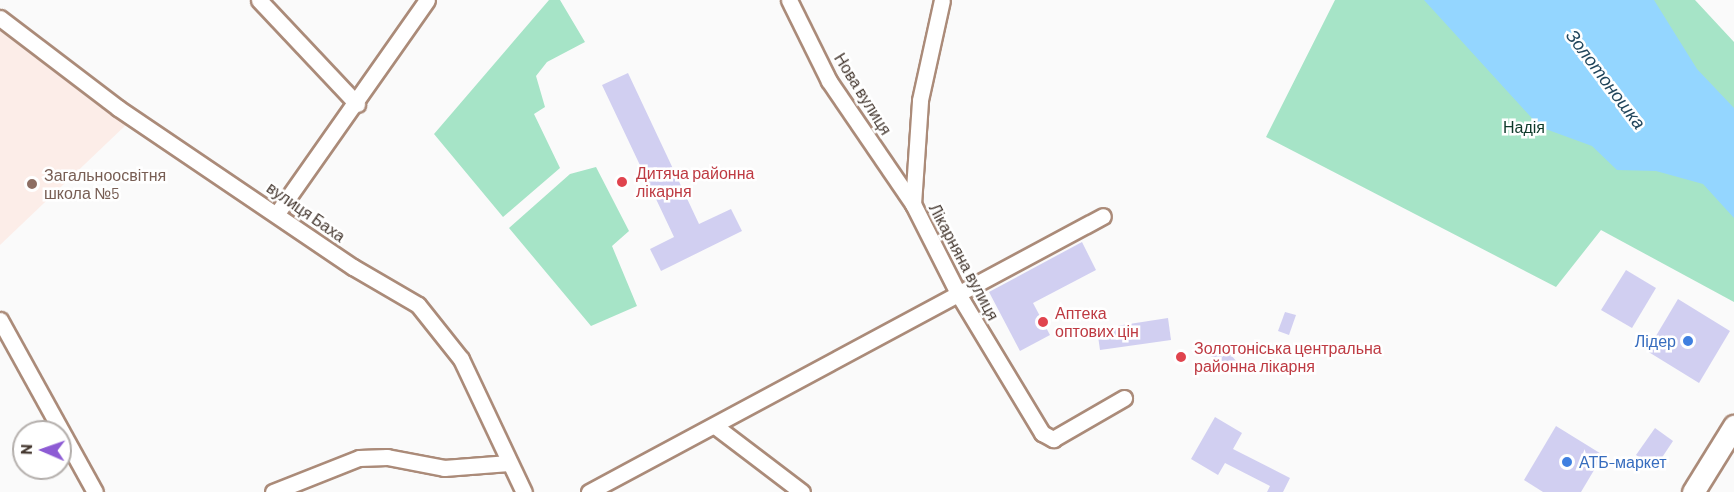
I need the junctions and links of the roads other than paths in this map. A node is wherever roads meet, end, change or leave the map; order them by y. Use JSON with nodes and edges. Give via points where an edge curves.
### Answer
{"nodes":[{"id":1,"x":259,"y":0,"type":"edge"},
{"id":2,"x":427,"y":0,"type":"edge"},
{"id":3,"x":789,"y":0,"type":"edge"},
{"id":4,"x":942,"y":0,"type":"edge"},
{"id":5,"x":0,"y":18,"type":"edge"},
{"id":6,"x":357,"y":104,"type":"junction"},
{"id":7,"x":913,"y":204,"type":"junction"},
{"id":8,"x":278,"y":212,"type":"junction"},
{"id":9,"x":1103,"y":216,"type":"dead end"},
{"id":10,"x":960,"y":297,"type":"junction"},
{"id":11,"x":0,"y":320,"type":"edge"},
{"id":12,"x":1124,"y":398,"type":"dead end"},
{"id":13,"x":715,"y":426,"type":"junction"},
{"id":14,"x":1734,"y":426,"type":"edge"},
{"id":15,"x":509,"y":463,"type":"junction"},
{"id":16,"x":95,"y":492,"type":"edge"},
{"id":17,"x":273,"y":492,"type":"edge"},
{"id":18,"x":524,"y":492,"type":"edge"},
{"id":19,"x":589,"y":492,"type":"edge"},
{"id":20,"x":802,"y":492,"type":"edge"},
{"id":21,"x":1693,"y":492,"type":"edge"}],
"edges":[{"from":1,"to":6,"type":"street"},
{"from":2,"to":6,"type":"street"},
{"from":3,"to":7,"type":"street","name":"Нова вулиця","via":[[829,81]]},
{"from":4,"to":7,"type":"street","name":"Лікарняна вулиця","via":[[920,100]]},
{"from":5,"to":8,"type":"street","name":"вулиця Баха","via":[[118,108]]},
{"from":6,"to":8,"type":"street"},
{"from":7,"to":10,"type":"street","name":"Лікарняна вулиця"},
{"from":8,"to":15,"type":"street","name":"вулиця Баха","via":[[353,267],[418,305],[461,359]]},
{"from":9,"to":10,"type":"street"},
{"from":10,"to":12,"type":"street","name":"Лікарняна вулиця","via":[[1042,433],[1053,439]]},
{"from":10,"to":13,"type":"street"},
{"from":11,"to":16,"type":"street"},
{"from":13,"to":19,"type":"street"},
{"from":13,"to":20,"type":"street"},
{"from":14,"to":21,"type":"main road"},
{"from":15,"to":17,"type":"street","via":[[444,468],[387,457],[359,458]]},
{"from":15,"to":18,"type":"street","name":"вулиця Баха"}]}
